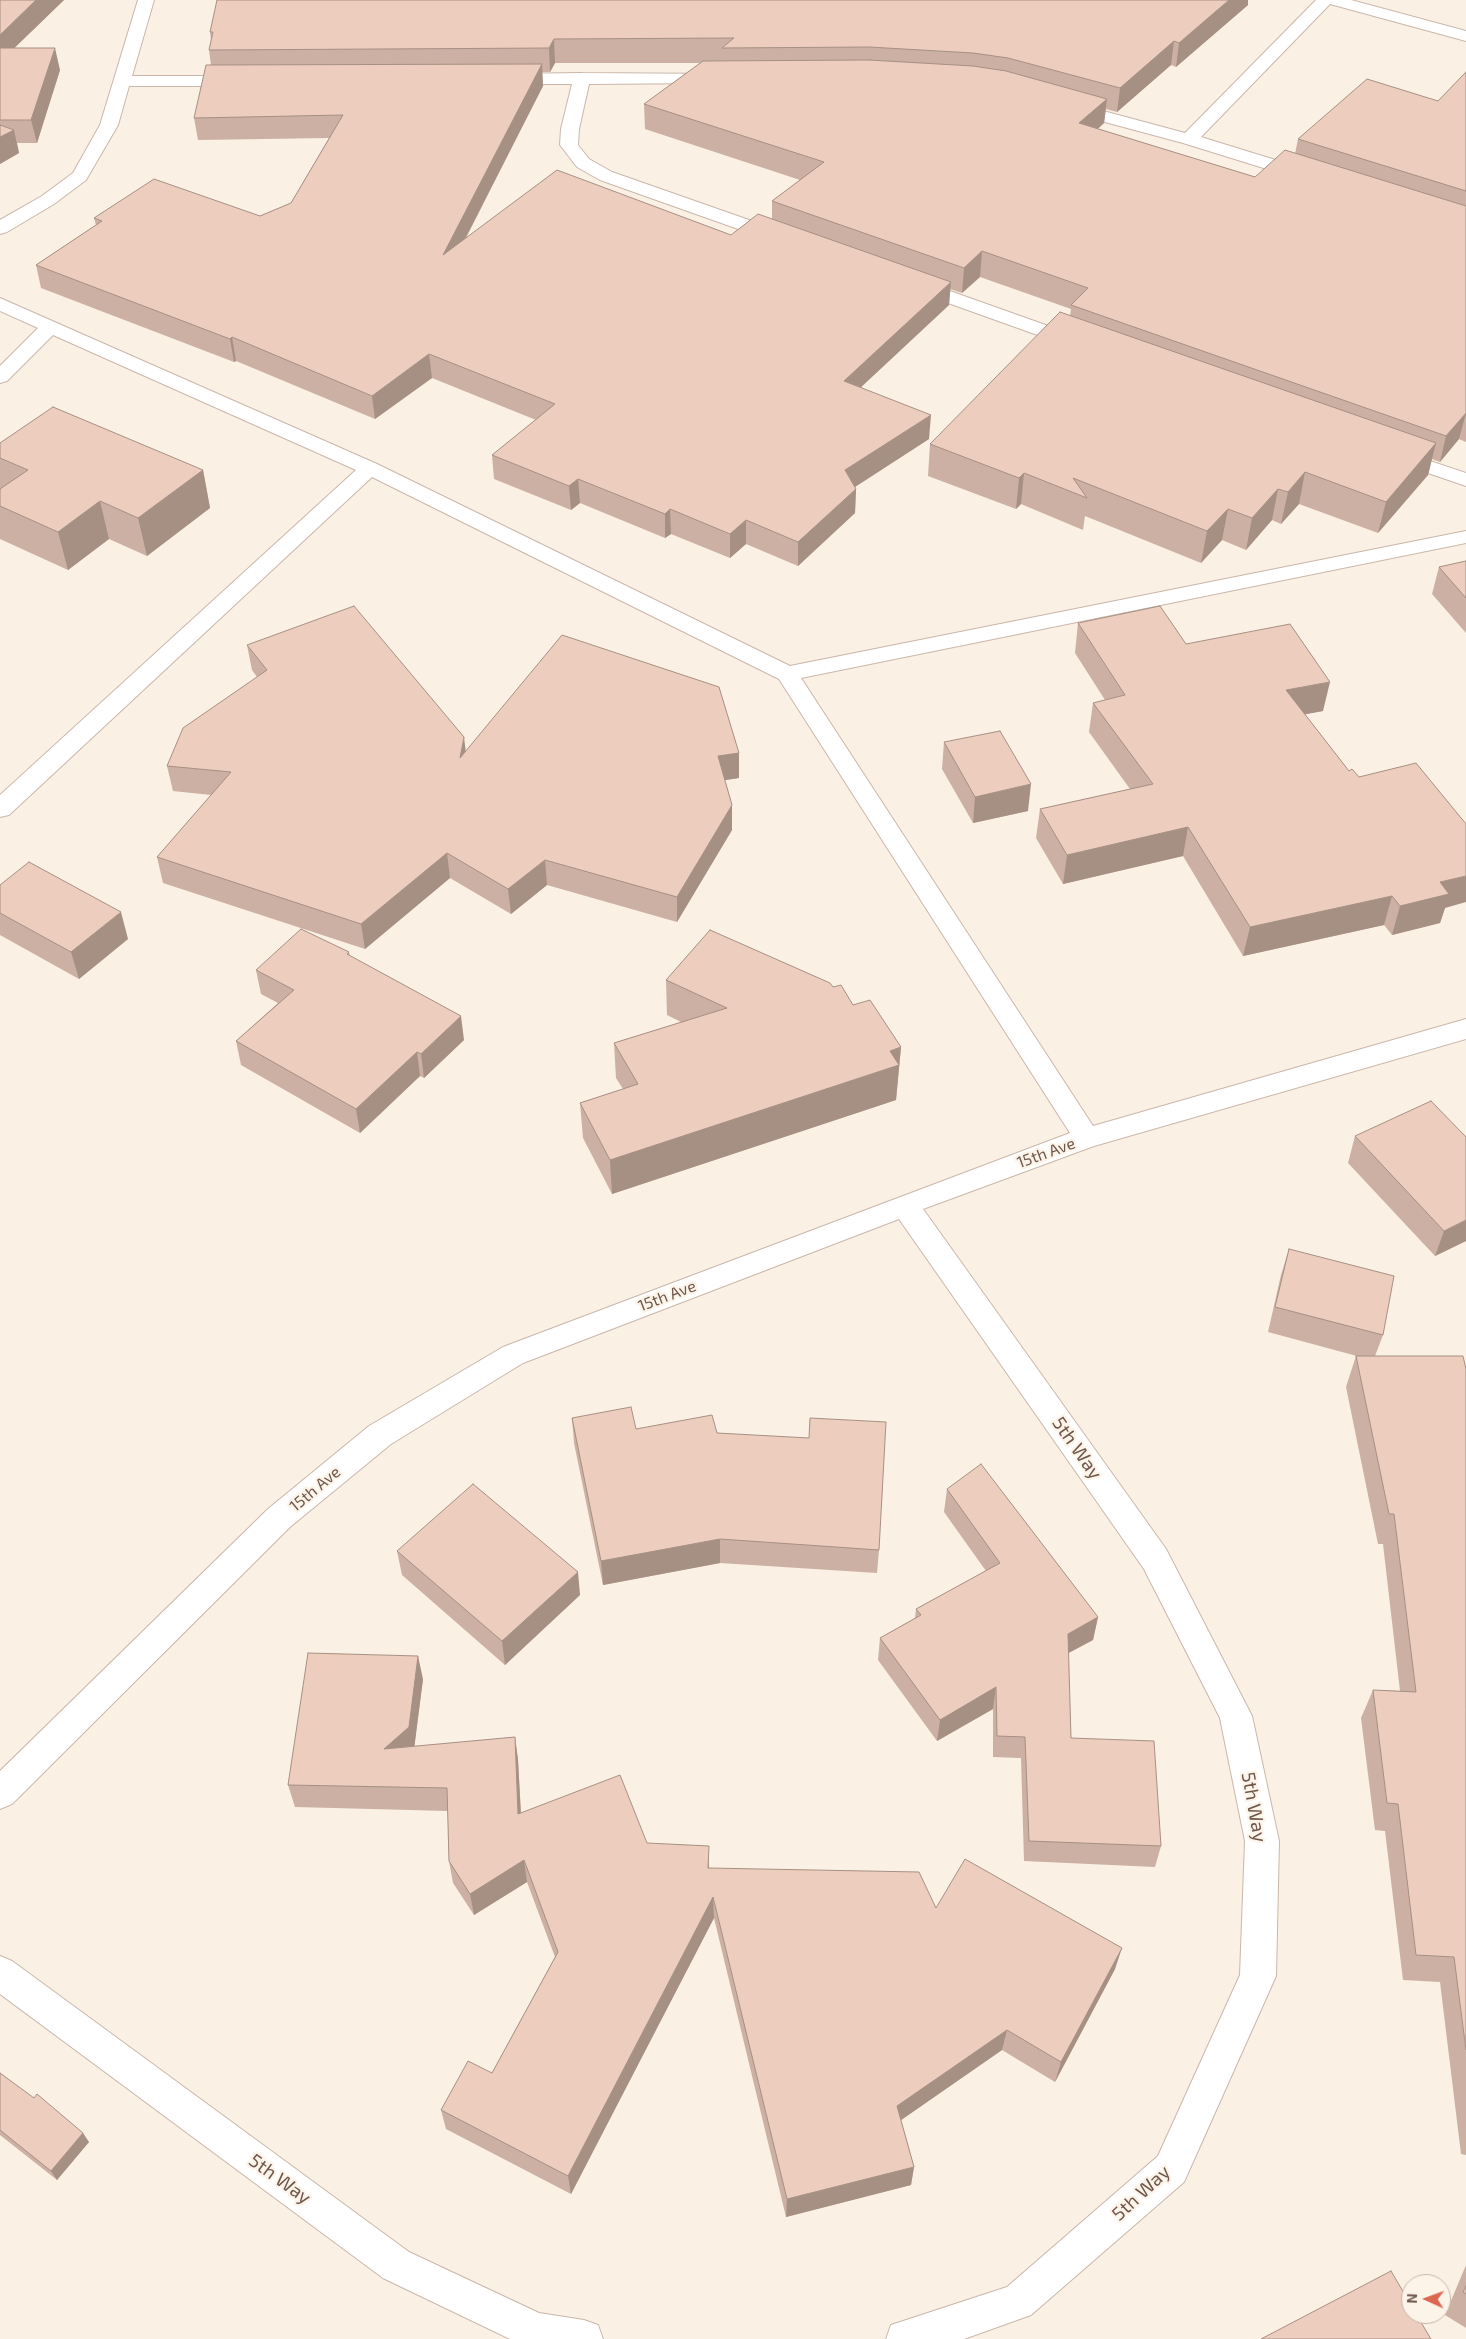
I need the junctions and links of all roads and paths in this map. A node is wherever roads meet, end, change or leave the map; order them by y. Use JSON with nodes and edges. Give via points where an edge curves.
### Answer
{"nodes":[{"id":1,"x":146,"y":0,"type":"edge"},
{"id":2,"x":1325,"y":0,"type":"edge"},
{"id":3,"x":1332,"y":0,"type":"edge"},
{"id":4,"x":1466,"y":36,"type":"edge"},
{"id":5,"x":582,"y":78,"type":"junction"},
{"id":6,"x":730,"y":78,"type":"edge"},
{"id":7,"x":492,"y":79,"type":"edge"},
{"id":8,"x":252,"y":80,"type":"edge"},
{"id":9,"x":123,"y":82,"type":"junction"},
{"id":10,"x":1051,"y":102,"type":"edge"},
{"id":11,"x":1189,"y":139,"type":"junction"},
{"id":12,"x":1318,"y":180,"type":"edge"},
{"id":13,"x":0,"y":228,"type":"edge"},
{"id":14,"x":793,"y":242,"type":"edge"},
{"id":15,"x":896,"y":278,"type":"edge"},
{"id":16,"x":0,"y":304,"type":"edge"},
{"id":17,"x":51,"y":326,"type":"junction"},
{"id":18,"x":1092,"y":348,"type":"edge"},
{"id":19,"x":0,"y":377,"type":"edge"},
{"id":20,"x":1372,"y":447,"type":"edge"},
{"id":21,"x":370,"y":468,"type":"junction"},
{"id":22,"x":1466,"y":480,"type":"edge"},
{"id":23,"x":1466,"y":537,"type":"edge"},
{"id":24,"x":787,"y":674,"type":"junction"},
{"id":25,"x":0,"y":809,"type":"edge"},
{"id":26,"x":1466,"y":1029,"type":"edge"},
{"id":27,"x":1087,"y":1138,"type":"junction"},
{"id":28,"x":905,"y":1205,"type":"junction"},
{"id":29,"x":0,"y":1793,"type":"edge"},
{"id":30,"x":0,"y":1973,"type":"edge"},
{"id":31,"x":584,"y":2339,"type":"edge"},
{"id":32,"x":905,"y":2339,"type":"edge"}],
"edges":[{"from":1,"to":9,"type":"street"},
{"from":2,"to":11,"type":"street"},
{"from":3,"to":4,"type":"street"},
{"from":5,"to":6,"type":"street"},
{"from":5,"to":7,"type":"street"},
{"from":5,"to":14,"type":"street","via":[[569,145],[583,163],[606,176]]},
{"from":8,"to":9,"type":"street"},
{"from":9,"to":13,"type":"street","via":[[110,125],[80,176],[48,200]]},
{"from":10,"to":11,"type":"street"},
{"from":11,"to":12,"type":"street"},
{"from":15,"to":18,"type":"street"},
{"from":16,"to":17,"type":"street"},
{"from":17,"to":19,"type":"street"},
{"from":17,"to":21,"type":"street"},
{"from":20,"to":22,"type":"street"},
{"from":21,"to":24,"type":"street"},
{"from":21,"to":25,"type":"street"},
{"from":23,"to":24,"type":"street"},
{"from":24,"to":27,"type":"street"},
{"from":26,"to":27,"type":"street","name":"15th Ave"},
{"from":27,"to":28,"type":"street","name":"15th Ave"},
{"from":28,"to":29,"type":"street","name":"15th Ave","via":[[513,1354],[380,1435],[279,1518]]},
{"from":28,"to":32,"type":"street","name":"5th Way","via":[[1156,1559],[1236,1716],[1262,1841],[1258,1976],[1171,2169],[1018,2302]]},
{"from":30,"to":31,"type":"street","name":"5th Way","via":[[396,2265],[536,2332]]}]}
